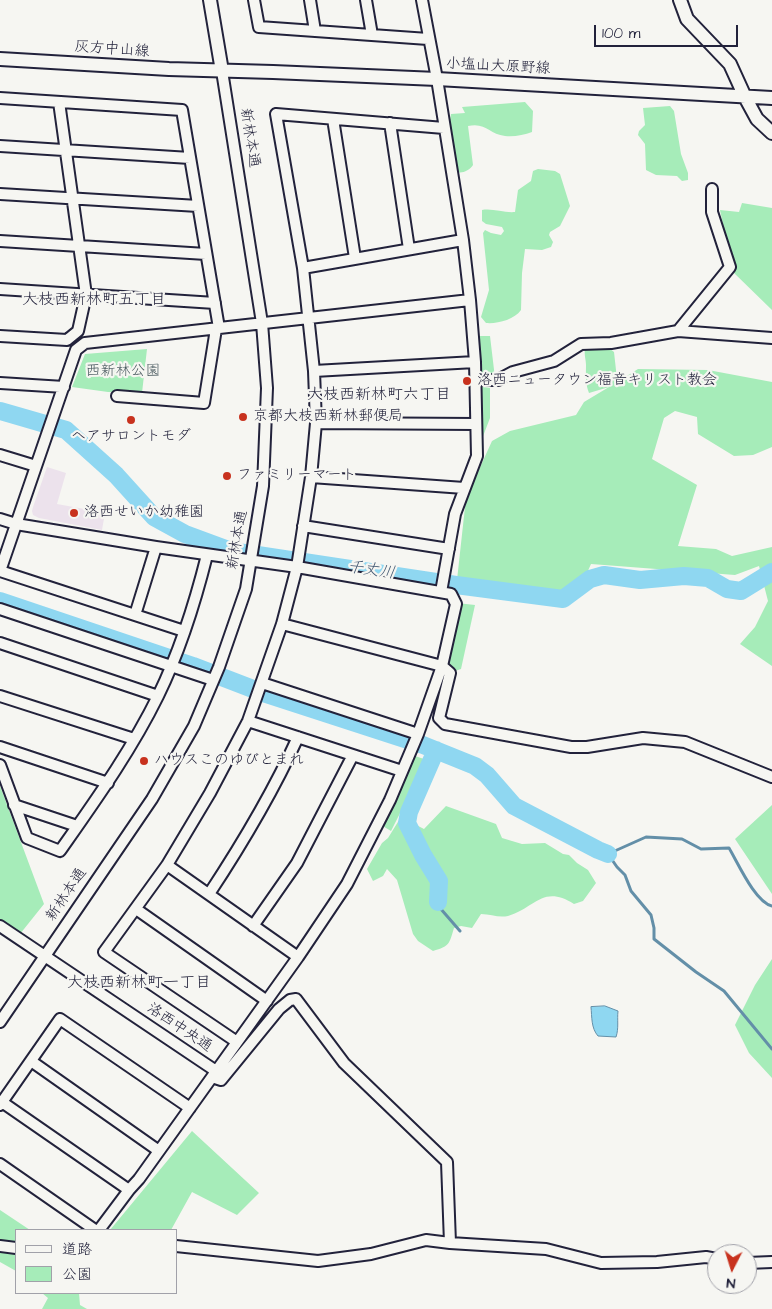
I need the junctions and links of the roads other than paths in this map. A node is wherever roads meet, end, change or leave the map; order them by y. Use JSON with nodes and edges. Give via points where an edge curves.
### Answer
{"nodes":[{"id":1,"x":210,"y":0,"type":"edge"},
{"id":2,"x":254,"y":0,"type":"edge"},
{"id":3,"x":310,"y":0,"type":"edge"},
{"id":4,"x":366,"y":0,"type":"edge"},
{"id":5,"x":422,"y":0,"type":"edge"},
{"id":6,"x":680,"y":0,"type":"edge"},
{"id":7,"x":315,"y":31,"type":"junction"},
{"id":8,"x":372,"y":35,"type":"junction"},
{"id":9,"x":428,"y":39,"type":"junction"},
{"id":10,"x":0,"y":59,"type":"edge"},
{"id":11,"x":222,"y":71,"type":"junction"},
{"id":12,"x":437,"y":80,"type":"junction"},
{"id":13,"x":744,"y":97,"type":"junction"},
{"id":14,"x":0,"y":98,"type":"edge"},
{"id":15,"x":772,"y":98,"type":"edge"},
{"id":16,"x":59,"y":102,"type":"junction"},
{"id":17,"x":333,"y":118,"type":"junction"},
{"id":18,"x":390,"y":123,"type":"junction"},
{"id":19,"x":444,"y":128,"type":"junction"},
{"id":20,"x":772,"y":133,"type":"edge"},
{"id":21,"x":0,"y":146,"type":"edge"},
{"id":22,"x":65,"y":150,"type":"junction"},
{"id":23,"x":190,"y":158,"type":"junction"},
{"id":24,"x":712,"y":189,"type":"dead end"},
{"id":25,"x":0,"y":194,"type":"edge"},
{"id":26,"x":72,"y":199,"type":"junction"},
{"id":27,"x":198,"y":206,"type":"junction"},
{"id":28,"x":463,"y":240,"type":"junction"},
{"id":29,"x":0,"y":241,"type":"edge"},
{"id":30,"x":79,"y":246,"type":"junction"},
{"id":31,"x":409,"y":249,"type":"junction"},
{"id":32,"x":206,"y":254,"type":"junction"},
{"id":33,"x":355,"y":258,"type":"junction"},
{"id":34,"x":303,"y":268,"type":"junction"},
{"id":35,"x":0,"y":289,"type":"edge"},
{"id":36,"x":86,"y":295,"type":"junction"},
{"id":37,"x":470,"y":300,"type":"junction"},
{"id":38,"x":215,"y":302,"type":"junction"},
{"id":39,"x":308,"y":318,"type":"junction"},
{"id":40,"x":262,"y":323,"type":"junction"},
{"id":41,"x":217,"y":329,"type":"junction"},
{"id":42,"x":678,"y":331,"type":"junction"},
{"id":43,"x":0,"y":336,"type":"edge"},
{"id":44,"x":772,"y":338,"type":"edge"},
{"id":45,"x":475,"y":362,"type":"junction"},
{"id":46,"x":314,"y":371,"type":"junction"},
{"id":47,"x":475,"y":380,"type":"junction"},
{"id":48,"x":0,"y":383,"type":"edge"},
{"id":49,"x":64,"y":387,"type":"junction"},
{"id":50,"x":117,"y":396,"type":"dead end"},
{"id":51,"x":316,"y":423,"type":"junction"},
{"id":52,"x":476,"y":424,"type":"junction"},
{"id":53,"x":0,"y":455,"type":"edge"},
{"id":54,"x":36,"y":466,"type":"junction"},
{"id":55,"x":311,"y":477,"type":"junction"},
{"id":56,"x":464,"y":488,"type":"junction"},
{"id":57,"x":0,"y":518,"type":"edge"},
{"id":58,"x":16,"y":524,"type":"junction"},
{"id":59,"x":303,"y":526,"type":"junction"},
{"id":60,"x":156,"y":548,"type":"junction"},
{"id":61,"x":449,"y":549,"type":"junction"},
{"id":62,"x":207,"y":555,"type":"junction"},
{"id":63,"x":252,"y":561,"type":"junction"},
{"id":64,"x":297,"y":566,"type":"junction"},
{"id":65,"x":0,"y":571,"type":"edge"},
{"id":66,"x":441,"y":592,"type":"junction"},
{"id":67,"x":0,"y":609,"type":"edge"},
{"id":68,"x":135,"y":615,"type":"junction"},
{"id":69,"x":282,"y":624,"type":"junction"},
{"id":70,"x":184,"y":631,"type":"junction"},
{"id":71,"x":0,"y":643,"type":"edge"},
{"id":72,"x":170,"y":666,"type":"junction"},
{"id":73,"x":442,"y":666,"type":"junction"},
{"id":74,"x":213,"y":680,"type":"junction"},
{"id":75,"x":262,"y":683,"type":"junction"},
{"id":76,"x":0,"y":696,"type":"edge"},
{"id":77,"x":158,"y":696,"type":"junction"},
{"id":78,"x":248,"y":721,"type":"junction"},
{"id":79,"x":418,"y":734,"type":"junction"},
{"id":80,"x":298,"y":737,"type":"junction"},
{"id":81,"x":134,"y":739,"type":"junction"},
{"id":82,"x":0,"y":747,"type":"edge"},
{"id":83,"x":353,"y":755,"type":"junction"},
{"id":84,"x":0,"y":765,"type":"edge"},
{"id":85,"x":402,"y":771,"type":"junction"},
{"id":86,"x":772,"y":777,"type":"edge"},
{"id":87,"x":108,"y":783,"type":"junction"},
{"id":88,"x":14,"y":804,"type":"junction"},
{"id":89,"x":77,"y":826,"type":"junction"},
{"id":90,"x":167,"y":865,"type":"junction"},
{"id":91,"x":209,"y":894,"type":"junction"},
{"id":92,"x":136,"y":909,"type":"junction"},
{"id":93,"x":0,"y":926,"type":"edge"},
{"id":94,"x":253,"y":926,"type":"junction"},
{"id":95,"x":45,"y":956,"type":"junction"},
{"id":96,"x":298,"y":957,"type":"junction"},
{"id":97,"x":267,"y":1000,"type":"junction"},
{"id":98,"x":0,"y":1022,"type":"edge"},
{"id":99,"x":237,"y":1042,"type":"junction"},
{"id":100,"x":31,"y":1061,"type":"junction"},
{"id":101,"x":214,"y":1074,"type":"junction"},
{"id":102,"x":1,"y":1104,"type":"edge"},
{"id":103,"x":190,"y":1108,"type":"junction"},
{"id":104,"x":159,"y":1152,"type":"junction"},
{"id":105,"x":0,"y":1164,"type":"edge"},
{"id":106,"x":129,"y":1190,"type":"junction"},
{"id":107,"x":94,"y":1229,"type":"edge"},
{"id":108,"x":100,"y":1229,"type":"edge"},
{"id":109,"x":450,"y":1243,"type":"junction"},
{"id":110,"x":0,"y":1246,"type":"edge"},
{"id":111,"x":178,"y":1246,"type":"edge"},
{"id":112,"x":15,"y":1248,"type":"edge"},
{"id":113,"x":707,"y":1257,"type":"edge"},
{"id":114,"x":772,"y":1262,"type":"edge"},
{"id":115,"x":757,"y":1263,"type":"edge"}],
"edges":[{"from":1,"to":11,"type":"main road","name":"新林本通"},
{"from":2,"to":7,"type":"street","via":[[259,27]]},
{"from":3,"to":7,"type":"street"},
{"from":4,"to":8,"type":"street"},
{"from":5,"to":9,"type":"street"},
{"from":6,"to":13,"type":"main road","via":[[688,19],[730,64]]},
{"from":7,"to":8,"type":"street"},
{"from":8,"to":9,"type":"street"},
{"from":9,"to":12,"type":"street"},
{"from":10,"to":11,"type":"main road","name":"灰方中山線"},
{"from":11,"to":12,"type":"main road","name":"小塩山大原野線"},
{"from":11,"to":40,"type":"street","name":"新林本通"},
{"from":12,"to":13,"type":"main road","name":"小塩山大原野線"},
{"from":12,"to":19,"type":"street"},
{"from":13,"to":15,"type":"main road","name":"小塩山大原野線"},
{"from":13,"to":20,"type":"main road","via":[[757,119]]},
{"from":14,"to":16,"type":"street"},
{"from":16,"to":22,"type":"street"},
{"from":16,"to":23,"type":"street","via":[[182,110]]},
{"from":17,"to":18,"type":"street"},
{"from":17,"to":33,"type":"street"},
{"from":17,"to":34,"type":"street","via":[[276,114]]},
{"from":18,"to":19,"type":"street"},
{"from":18,"to":31,"type":"street"},
{"from":19,"to":28,"type":"street"},
{"from":21,"to":22,"type":"street"},
{"from":22,"to":23,"type":"street"},
{"from":22,"to":26,"type":"street"},
{"from":23,"to":27,"type":"street"},
{"from":24,"to":42,"type":"street","via":[[712,212],[730,267]]},
{"from":25,"to":26,"type":"street"},
{"from":26,"to":27,"type":"street"},
{"from":26,"to":30,"type":"street"},
{"from":27,"to":32,"type":"street"},
{"from":28,"to":31,"type":"street"},
{"from":28,"to":37,"type":"street"},
{"from":29,"to":30,"type":"street"},
{"from":30,"to":32,"type":"street"},
{"from":30,"to":36,"type":"street"},
{"from":31,"to":33,"type":"street"},
{"from":32,"to":38,"type":"street"},
{"from":33,"to":34,"type":"street"},
{"from":34,"to":39,"type":"street"},
{"from":35,"to":36,"type":"street"},
{"from":36,"to":38,"type":"street"},
{"from":36,"to":43,"type":"street","via":[[78,331],[67,340]]},
{"from":37,"to":39,"type":"street"},
{"from":37,"to":45,"type":"street"},
{"from":38,"to":41,"type":"street"},
{"from":39,"to":40,"type":"street"},
{"from":39,"to":46,"type":"street"},
{"from":40,"to":41,"type":"street"},
{"from":40,"to":63,"type":"street","name":"新林本通","via":[[267,428],[264,486]]},
{"from":41,"to":49,"type":"street","via":[[85,343],[76,350]]},
{"from":41,"to":50,"type":"street","via":[[204,403]]},
{"from":42,"to":44,"type":"street"},
{"from":42,"to":47,"type":"street","via":[[610,343],[581,344],[554,362],[514,372],[498,380]]},
{"from":45,"to":46,"type":"street"},
{"from":45,"to":47,"type":"street"},
{"from":46,"to":51,"type":"street"},
{"from":47,"to":52,"type":"street"},
{"from":48,"to":49,"type":"street"},
{"from":49,"to":54,"type":"street"},
{"from":51,"to":52,"type":"street"},
{"from":51,"to":55,"type":"street"},
{"from":52,"to":56,"type":"street","via":[[477,456]]},
{"from":53,"to":54,"type":"street"},
{"from":54,"to":58,"type":"street"},
{"from":55,"to":56,"type":"street"},
{"from":55,"to":59,"type":"street"},
{"from":56,"to":61,"type":"street","via":[[455,514]]},
{"from":57,"to":58,"type":"street"},
{"from":58,"to":60,"type":"street"},
{"from":58,"to":65,"type":"street"},
{"from":59,"to":61,"type":"street"},
{"from":59,"to":64,"type":"street"},
{"from":60,"to":62,"type":"street"},
{"from":60,"to":68,"type":"street"},
{"from":61,"to":66,"type":"street"},
{"from":62,"to":63,"type":"street"},
{"from":62,"to":70,"type":"street"},
{"from":63,"to":64,"type":"street"},
{"from":63,"to":74,"type":"street","name":"新林本通","via":[[246,589]]},
{"from":64,"to":66,"type":"street"},
{"from":64,"to":69,"type":"street"},
{"from":65,"to":68,"type":"street"},
{"from":66,"to":73,"type":"street","via":[[451,594],[456,604]]},
{"from":67,"to":72,"type":"street"},
{"from":68,"to":70,"type":"street"},
{"from":69,"to":73,"type":"street"},
{"from":69,"to":75,"type":"street"},
{"from":70,"to":72,"type":"street"},
{"from":71,"to":77,"type":"street"},
{"from":72,"to":74,"type":"street"},
{"from":72,"to":77,"type":"street"},
{"from":73,"to":79,"type":"street"},
{"from":73,"to":86,"type":"street","via":[[450,673],[439,718],[445,724],[571,747],[642,738],[685,742]]},
{"from":74,"to":95,"type":"street","name":"新林本通","via":[[194,726],[152,799]]},
{"from":75,"to":78,"type":"street"},
{"from":75,"to":79,"type":"street"},
{"from":76,"to":81,"type":"street"},
{"from":77,"to":81,"type":"street"},
{"from":78,"to":80,"type":"street"},
{"from":78,"to":90,"type":"street"},
{"from":79,"to":85,"type":"street"},
{"from":80,"to":83,"type":"street"},
{"from":80,"to":91,"type":"street","via":[[280,777]]},
{"from":81,"to":87,"type":"street"},
{"from":82,"to":87,"type":"street"},
{"from":83,"to":85,"type":"street"},
{"from":83,"to":94,"type":"street","via":[[297,863]]},
{"from":84,"to":88,"type":"street"},
{"from":85,"to":96,"type":"street","via":[[347,884]]},
{"from":87,"to":89,"type":"street"},
{"from":88,"to":89,"type":"street"},
{"from":88,"to":89,"type":"street","via":[[27,838],[60,851]]},
{"from":90,"to":91,"type":"street"},
{"from":90,"to":92,"type":"street"},
{"from":91,"to":94,"type":"street"},
{"from":92,"to":97,"type":"street"},
{"from":92,"to":99,"type":"street","via":[[104,952]]},
{"from":93,"to":95,"type":"street","name":"洛西中央通"},
{"from":94,"to":96,"type":"street"},
{"from":95,"to":98,"type":"street","name":"新林本通"},
{"from":95,"to":101,"type":"street","name":"洛西中央通"},
{"from":96,"to":97,"type":"street"},
{"from":97,"to":99,"type":"street"},
{"from":99,"to":101,"type":"street"},
{"from":100,"to":102,"type":"street"},
{"from":100,"to":103,"type":"street","via":[[60,1019]]},
{"from":100,"to":104,"type":"street"},
{"from":101,"to":103,"type":"street"},
{"from":101,"to":109,"type":"street","via":[[221,1080],[279,1009],[290,1000],[296,1000],[344,1063],[447,1162]]},
{"from":102,"to":106,"type":"street"},
{"from":103,"to":104,"type":"street"},
{"from":104,"to":106,"type":"street"},
{"from":105,"to":107,"type":"street"},
{"from":106,"to":108,"type":"street"},
{"from":109,"to":111,"type":"street","via":[[426,1240],[371,1254],[318,1261]]},
{"from":109,"to":113,"type":"street","via":[[546,1249],[601,1263]]},
{"from":110,"to":112,"type":"street"},
{"from":114,"to":115,"type":"street"}]}
